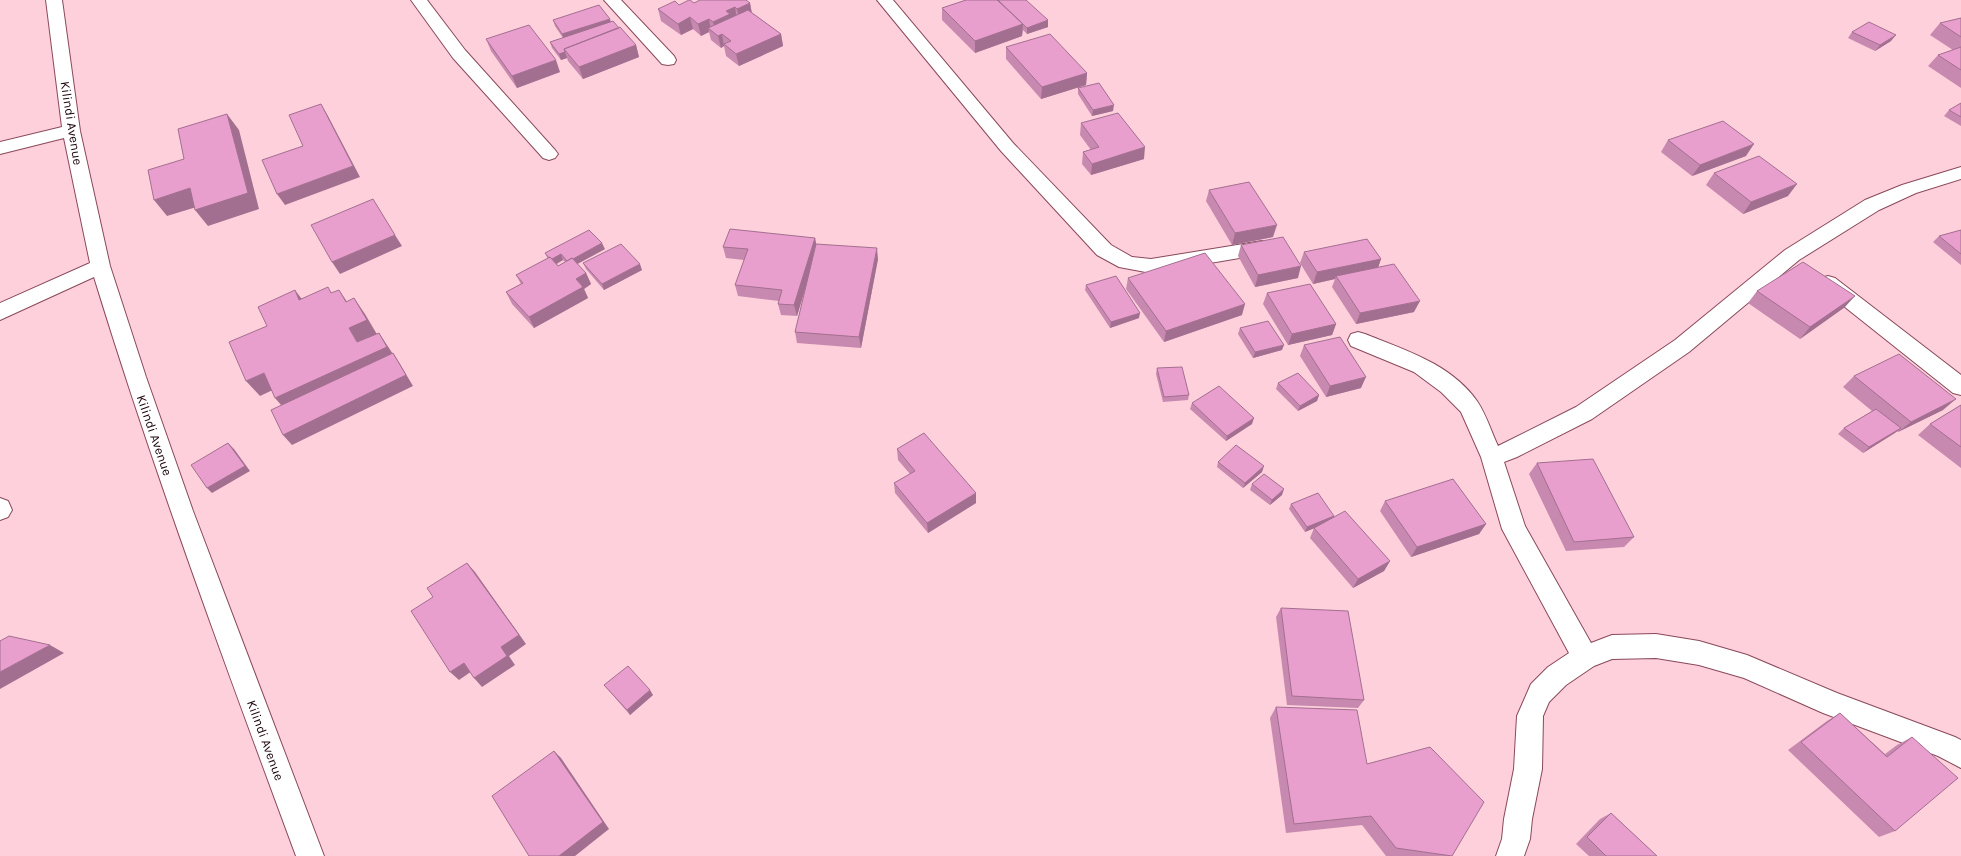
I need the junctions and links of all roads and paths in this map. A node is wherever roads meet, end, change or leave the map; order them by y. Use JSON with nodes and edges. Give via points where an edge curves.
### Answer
{"nodes":[{"id":1,"x":54,"y":0,"type":"edge"},
{"id":2,"x":419,"y":0,"type":"edge"},
{"id":3,"x":612,"y":0,"type":"edge"},
{"id":4,"x":885,"y":0,"type":"edge"},
{"id":5,"x":668,"y":60,"type":"dead end"},
{"id":6,"x":71,"y":131,"type":"junction"},
{"id":7,"x":0,"y":148,"type":"edge"},
{"id":8,"x":549,"y":154,"type":"dead end"},
{"id":9,"x":1961,"y":173,"type":"edge"},
{"id":10,"x":1262,"y":248,"type":"edge"},
{"id":11,"x":1803,"y":263,"type":"junction"},
{"id":12,"x":100,"y":266,"type":"junction"},
{"id":13,"x":0,"y":312,"type":"edge"},
{"id":14,"x":1358,"y":340,"type":"dead end"},
{"id":15,"x":1961,"y":387,"type":"edge"},
{"id":16,"x":1492,"y":457,"type":"junction"},
{"id":17,"x":1586,"y":657,"type":"junction"},
{"id":18,"x":1956,"y":746,"type":"edge"},
{"id":19,"x":310,"y":856,"type":"edge"},
{"id":20,"x":1510,"y":856,"type":"edge"}],
"edges":[{"from":1,"to":6,"type":"street","name":"Kilindi Avenue"},
{"from":2,"to":8,"type":"street","via":[[459,54]]},
{"from":3,"to":5,"type":"street"},
{"from":4,"to":10,"type":"street","via":[[1007,147],[1104,250],[1121,261],[1151,266]]},
{"from":6,"to":7,"type":"street"},
{"from":6,"to":12,"type":"street","name":"Kilindi Avenue"},
{"from":9,"to":11,"type":"street","via":[[1909,189],[1872,205]]},
{"from":11,"to":15,"type":"street"},
{"from":11,"to":16,"type":"street","via":[[1756,283],[1682,346],[1584,413]]},
{"from":12,"to":13,"type":"street"},
{"from":12,"to":19,"type":"street","name":"Kilindi Avenue","via":[[134,377],[181,511]]},
{"from":14,"to":16,"type":"street","via":[[1421,366],[1449,386],[1469,407]]},
{"from":16,"to":17,"type":"street","via":[[1514,529]]},
{"from":17,"to":18,"type":"street","via":[[1612,647],[1656,646],[1699,653],[1747,667],[1832,704]]},
{"from":17,"to":20,"type":"street","via":[[1557,676],[1540,693],[1530,716],[1528,769],[1516,839]]}]}
